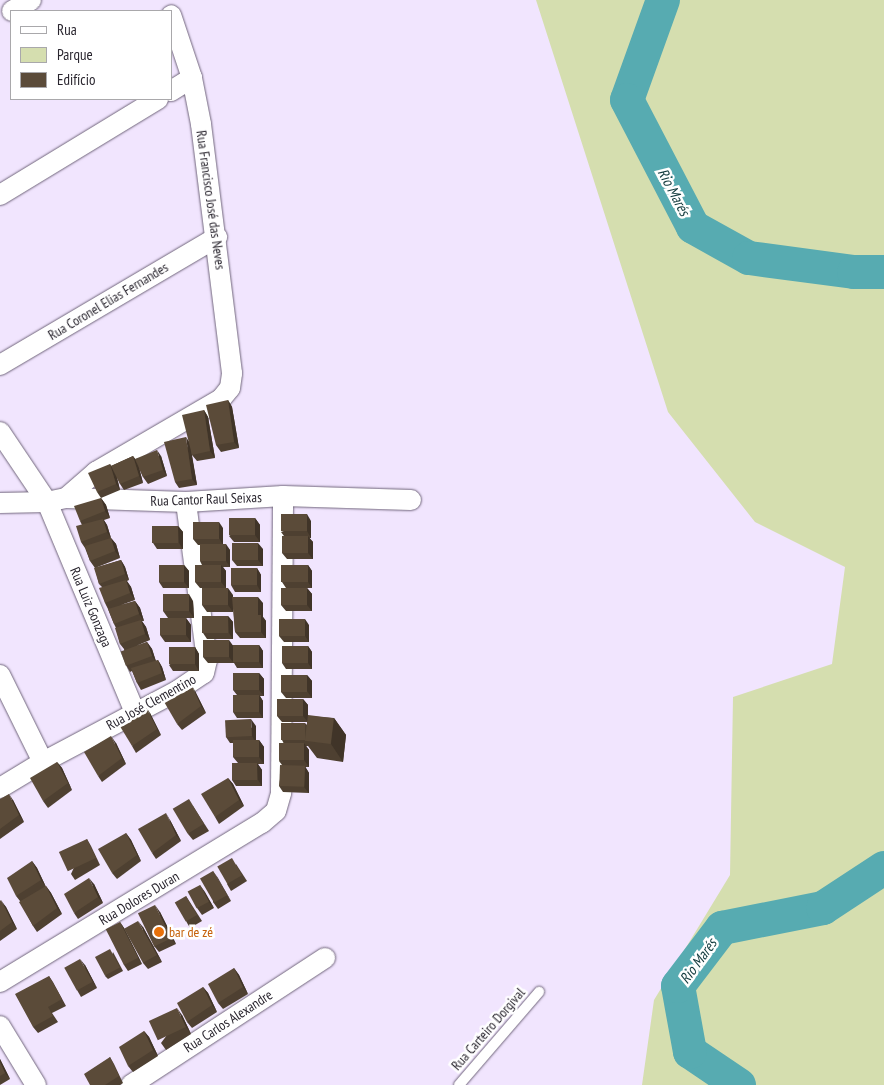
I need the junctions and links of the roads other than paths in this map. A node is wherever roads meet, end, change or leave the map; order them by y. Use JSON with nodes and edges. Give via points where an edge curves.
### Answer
{"nodes":[{"id":1,"x":31,"y":0,"type":"edge"},
{"id":2,"x":15,"y":10,"type":"edge"},
{"id":3,"x":172,"y":18,"type":"edge"},
{"id":4,"x":192,"y":78,"type":"junction"},
{"id":5,"x":172,"y":89,"type":"edge"},
{"id":6,"x":156,"y":100,"type":"edge"},
{"id":7,"x":0,"y":195,"type":"edge"},
{"id":8,"x":217,"y":237,"type":"junction"},
{"id":9,"x":0,"y":364,"type":"edge"},
{"id":10,"x":0,"y":432,"type":"edge"},
{"id":11,"x":283,"y":496,"type":"junction"},
{"id":12,"x":57,"y":500,"type":"junction"},
{"id":13,"x":411,"y":500,"type":"dead end"},
{"id":14,"x":186,"y":502,"type":"junction"},
{"id":15,"x":0,"y":503,"type":"edge"},
{"id":16,"x":0,"y":675,"type":"edge"},
{"id":17,"x":135,"y":712,"type":"junction"},
{"id":18,"x":42,"y":762,"type":"junction"},
{"id":19,"x":0,"y":788,"type":"edge"},
{"id":20,"x":325,"y":958,"type":"dead end"},
{"id":21,"x":0,"y":982,"type":"edge"},
{"id":22,"x":539,"y":992,"type":"dead end"},
{"id":23,"x":0,"y":1026,"type":"edge"},
{"id":24,"x":36,"y":1085,"type":"edge"},
{"id":25,"x":131,"y":1085,"type":"edge"},
{"id":26,"x":458,"y":1085,"type":"edge"}],
"edges":[{"from":1,"to":2,"type":"street"},
{"from":3,"to":4,"type":"street","name":"Rua Francisco José das Neves"},
{"from":4,"to":5,"type":"street"},
{"from":4,"to":8,"type":"street","name":"Rua Francisco José das Neves"},
{"from":6,"to":7,"type":"street"},
{"from":8,"to":9,"type":"street","name":"Rua Coronel Elias Fernandes"},
{"from":8,"to":12,"type":"street","name":"Rua Francisco José das Neves","via":[[232,373],[230,388],[221,399],[96,472]]},
{"from":10,"to":12,"type":"street","name":"Rua Luiz Gonzaga"},
{"from":11,"to":13,"type":"street","name":"Rua Cantor Raul Seixas"},
{"from":11,"to":14,"type":"street","name":"Rua Cantor Raul Seixas"},
{"from":11,"to":21,"type":"street","name":"Rua Dolores Duran","via":[[281,793],[276,811],[262,823]]},
{"from":12,"to":14,"type":"street","name":"Rua Cantor Raul Seixas"},
{"from":12,"to":15,"type":"street","name":"Rua Cantor Raul Seixas"},
{"from":12,"to":17,"type":"street","name":"Rua Luiz Gonzaga"},
{"from":14,"to":17,"type":"street","name":"Rua José Clementino","via":[[207,666],[204,673],[184,686]]},
{"from":16,"to":18,"type":"street"},
{"from":17,"to":18,"type":"street","name":"Rua José Clementino"},
{"from":18,"to":19,"type":"street","name":"Rua José Clementino"},
{"from":20,"to":25,"type":"street","name":"Rua Carlos Alexandre"},
{"from":22,"to":26,"type":"lane","name":"Rua Carteiro Dorgival"},
{"from":23,"to":24,"type":"street"}]}
